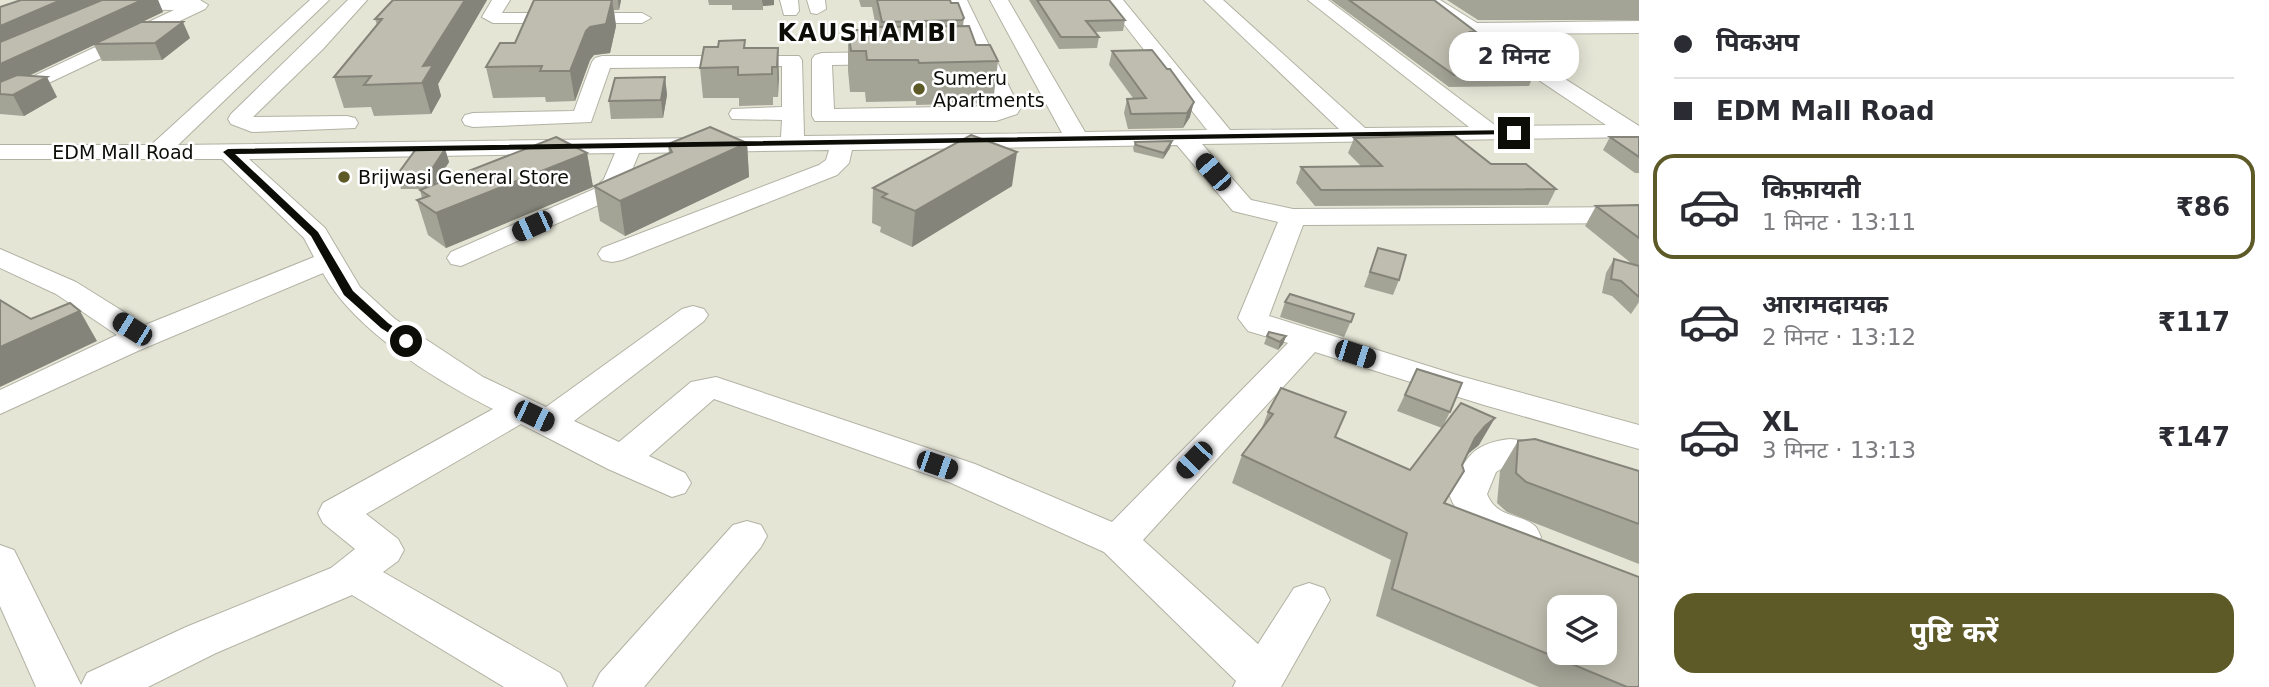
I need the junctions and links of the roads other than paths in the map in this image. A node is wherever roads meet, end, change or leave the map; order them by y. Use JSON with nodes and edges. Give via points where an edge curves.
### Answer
{"nodes":[{"id":1,"x":320,"y":0,"type":"edge"},
{"id":2,"x":358,"y":0,"type":"edge"},
{"id":3,"x":501,"y":0,"type":"edge"},
{"id":4,"x":958,"y":0,"type":"edge"},
{"id":5,"x":999,"y":0,"type":"edge"},
{"id":6,"x":1114,"y":0,"type":"edge"},
{"id":7,"x":1213,"y":0,"type":"edge"},
{"id":8,"x":1317,"y":0,"type":"edge"},
{"id":9,"x":1428,"y":0,"type":"edge"},
{"id":10,"x":203,"y":3,"type":"edge"},
{"id":11,"x":123,"y":4,"type":"edge"},
{"id":12,"x":644,"y":9,"type":"edge"},
{"id":13,"x":1639,"y":27,"type":"edge"},
{"id":14,"x":1472,"y":29,"type":"junction"},
{"id":15,"x":1017,"y":33,"type":"junction"},
{"id":16,"x":974,"y":34,"type":"junction"},
{"id":17,"x":316,"y":45,"type":"junction"},
{"id":18,"x":271,"y":46,"type":"junction"},
{"id":19,"x":634,"y":49,"type":"junction"},
{"id":20,"x":958,"y":57,"type":"edge"},
{"id":21,"x":985,"y":57,"type":"junction"},
{"id":22,"x":903,"y":58,"type":"edge"},
{"id":23,"x":0,"y":100,"type":"edge"},
{"id":24,"x":793,"y":113,"type":"junction"},
{"id":25,"x":740,"y":114,"type":"dead end"},
{"id":26,"x":965,"y":115,"type":"junction"},
{"id":27,"x":583,"y":117,"type":"junction"},
{"id":28,"x":473,"y":120,"type":"dead end"},
{"id":29,"x":347,"y":123,"type":"dead end"},
{"id":30,"x":1491,"y":133,"type":"junction"},
{"id":31,"x":1635,"y":133,"type":"edge"},
{"id":32,"x":1359,"y":135,"type":"junction"},
{"id":33,"x":1224,"y":137,"type":"junction"},
{"id":34,"x":1184,"y":138,"type":"junction"},
{"id":35,"x":1077,"y":139,"type":"junction"},
{"id":36,"x":973,"y":141,"type":"junction"},
{"id":37,"x":842,"y":143,"type":"junction"},
{"id":38,"x":793,"y":144,"type":"junction"},
{"id":39,"x":581,"y":146,"type":"junction"},
{"id":40,"x":158,"y":151,"type":"junction"},
{"id":41,"x":0,"y":152,"type":"edge"},
{"id":42,"x":228,"y":152,"type":"junction"},
{"id":43,"x":627,"y":153,"type":"junction"},
{"id":44,"x":489,"y":169,"type":"edge"},
{"id":45,"x":1639,"y":215,"type":"edge"},
{"id":46,"x":1293,"y":217,"type":"junction"},
{"id":47,"x":612,"y":254,"type":"dead end"},
{"id":48,"x":461,"y":258,"type":"dead end"},
{"id":49,"x":330,"y":260,"type":"junction"},
{"id":50,"x":8,"y":268,"type":"edge"},
{"id":51,"x":693,"y":314,"type":"dead end"},
{"id":52,"x":1309,"y":340,"type":"junction"},
{"id":53,"x":129,"y":343,"type":"junction"},
{"id":54,"x":0,"y":403,"type":"edge"},
{"id":55,"x":534,"y":416,"type":"junction"},
{"id":56,"x":1639,"y":437,"type":"edge"},
{"id":57,"x":621,"y":460,"type":"junction"},
{"id":58,"x":1587,"y":471,"type":"edge"},
{"id":59,"x":672,"y":483,"type":"dead end"},
{"id":60,"x":747,"y":536,"type":"dead end"},
{"id":61,"x":1118,"y":541,"type":"junction"},
{"id":62,"x":1553,"y":550,"type":"edge"},
{"id":63,"x":0,"y":561,"type":"edge"},
{"id":64,"x":347,"y":577,"type":"junction"},
{"id":65,"x":1309,"y":600,"type":"dead end"},
{"id":66,"x":151,"y":677,"type":"edge"},
{"id":67,"x":1259,"y":681,"type":"edge"},
{"id":68,"x":59,"y":687,"type":"edge"},
{"id":69,"x":103,"y":687,"type":"edge"},
{"id":70,"x":544,"y":687,"type":"edge"},
{"id":71,"x":616,"y":687,"type":"edge"}],
"edges":[{"from":1,"to":18,"type":"street"},
{"from":2,"to":17,"type":"street"},
{"from":3,"to":12,"type":"street","via":[[491,17]]},
{"from":4,"to":16,"type":"street"},
{"from":5,"to":15,"type":"street"},
{"from":6,"to":33,"type":"street"},
{"from":7,"to":32,"type":"street"},
{"from":8,"to":30,"type":"street"},
{"from":9,"to":14,"type":"street"},
{"from":10,"to":11,"type":"street"},
{"from":10,"to":23,"type":"street"},
{"from":12,"to":19,"type":"street"},
{"from":13,"to":14,"type":"street"},
{"from":14,"to":31,"type":"street"},
{"from":15,"to":16,"type":"street"},
{"from":15,"to":35,"type":"street"},
{"from":16,"to":21,"type":"street"},
{"from":17,"to":18,"type":"street"},
{"from":17,"to":29,"type":"street","via":[[239,119],[252,125]]},
{"from":18,"to":40,"type":"street"},
{"from":19,"to":24,"type":"street","via":[[792,60]]},
{"from":19,"to":27,"type":"street","via":[[602,62]]},
{"from":20,"to":21,"type":"street"},
{"from":21,"to":26,"type":"street","via":[[1009,108],[996,114]]},
{"from":22,"to":26,"type":"street","via":[[822,59],[823,117]]},
{"from":24,"to":25,"type":"street"},
{"from":24,"to":38,"type":"street"},
{"from":26,"to":36,"type":"street"},
{"from":27,"to":28,"type":"street"},
{"from":27,"to":39,"type":"street"},
{"from":30,"to":31,"type":"street","name":"EDM Mall Road"},
{"from":30,"to":32,"type":"street","name":"EDM Mall Road"},
{"from":32,"to":33,"type":"street","name":"EDM Mall Road"},
{"from":33,"to":34,"type":"street","name":"EDM Mall Road"},
{"from":34,"to":35,"type":"street","name":"EDM Mall Road"},
{"from":34,"to":46,"type":"street","via":[[1242,206]]},
{"from":35,"to":36,"type":"street","name":"EDM Mall Road"},
{"from":36,"to":37,"type":"street","name":"EDM Mall Road"},
{"from":37,"to":38,"type":"street","name":"EDM Mall Road"},
{"from":37,"to":47,"type":"street","via":[[837,163],[828,170]]},
{"from":38,"to":43,"type":"street","name":"EDM Mall Road"},
{"from":39,"to":42,"type":"street","name":"EDM Mall Road"},
{"from":39,"to":43,"type":"street","name":"EDM Mall Road"},
{"from":40,"to":41,"type":"street","name":"EDM Mall Road"},
{"from":40,"to":42,"type":"street","name":"EDM Mall Road"},
{"from":42,"to":49,"type":"street","via":[[315,234]]},
{"from":43,"to":44,"type":"street"},
{"from":43,"to":48,"type":"street","via":[[615,182],[603,194]]},
{"from":45,"to":46,"type":"street"},
{"from":46,"to":52,"type":"street","via":[[1253,318]]},
{"from":49,"to":53,"type":"street"},
{"from":49,"to":55,"type":"street","via":[[348,292],[384,326],[471,385]]},
{"from":50,"to":53,"type":"street","via":[[66,288],[132,329]]},
{"from":51,"to":55,"type":"street"},
{"from":52,"to":56,"type":"street"},
{"from":52,"to":61,"type":"street"},
{"from":53,"to":54,"type":"street"},
{"from":55,"to":57,"type":"street"},
{"from":55,"to":64,"type":"street","via":[[337,513],[383,550]]},
{"from":57,"to":59,"type":"street"},
{"from":57,"to":61,"type":"street","via":[[703,390],[716,388],[962,473]]},
{"from":58,"to":62,"type":"street","via":[[1534,454],[1499,452],[1484,461],[1468,494],[1471,508],[1492,526]]},
{"from":60,"to":71,"type":"street"},
{"from":61,"to":67,"type":"street"},
{"from":63,"to":68,"type":"street"},
{"from":64,"to":66,"type":"street","via":[[201,640]]},
{"from":64,"to":70,"type":"street","via":[[360,577]]},
{"from":65,"to":67,"type":"street"},
{"from":66,"to":69,"type":"street"}]}
